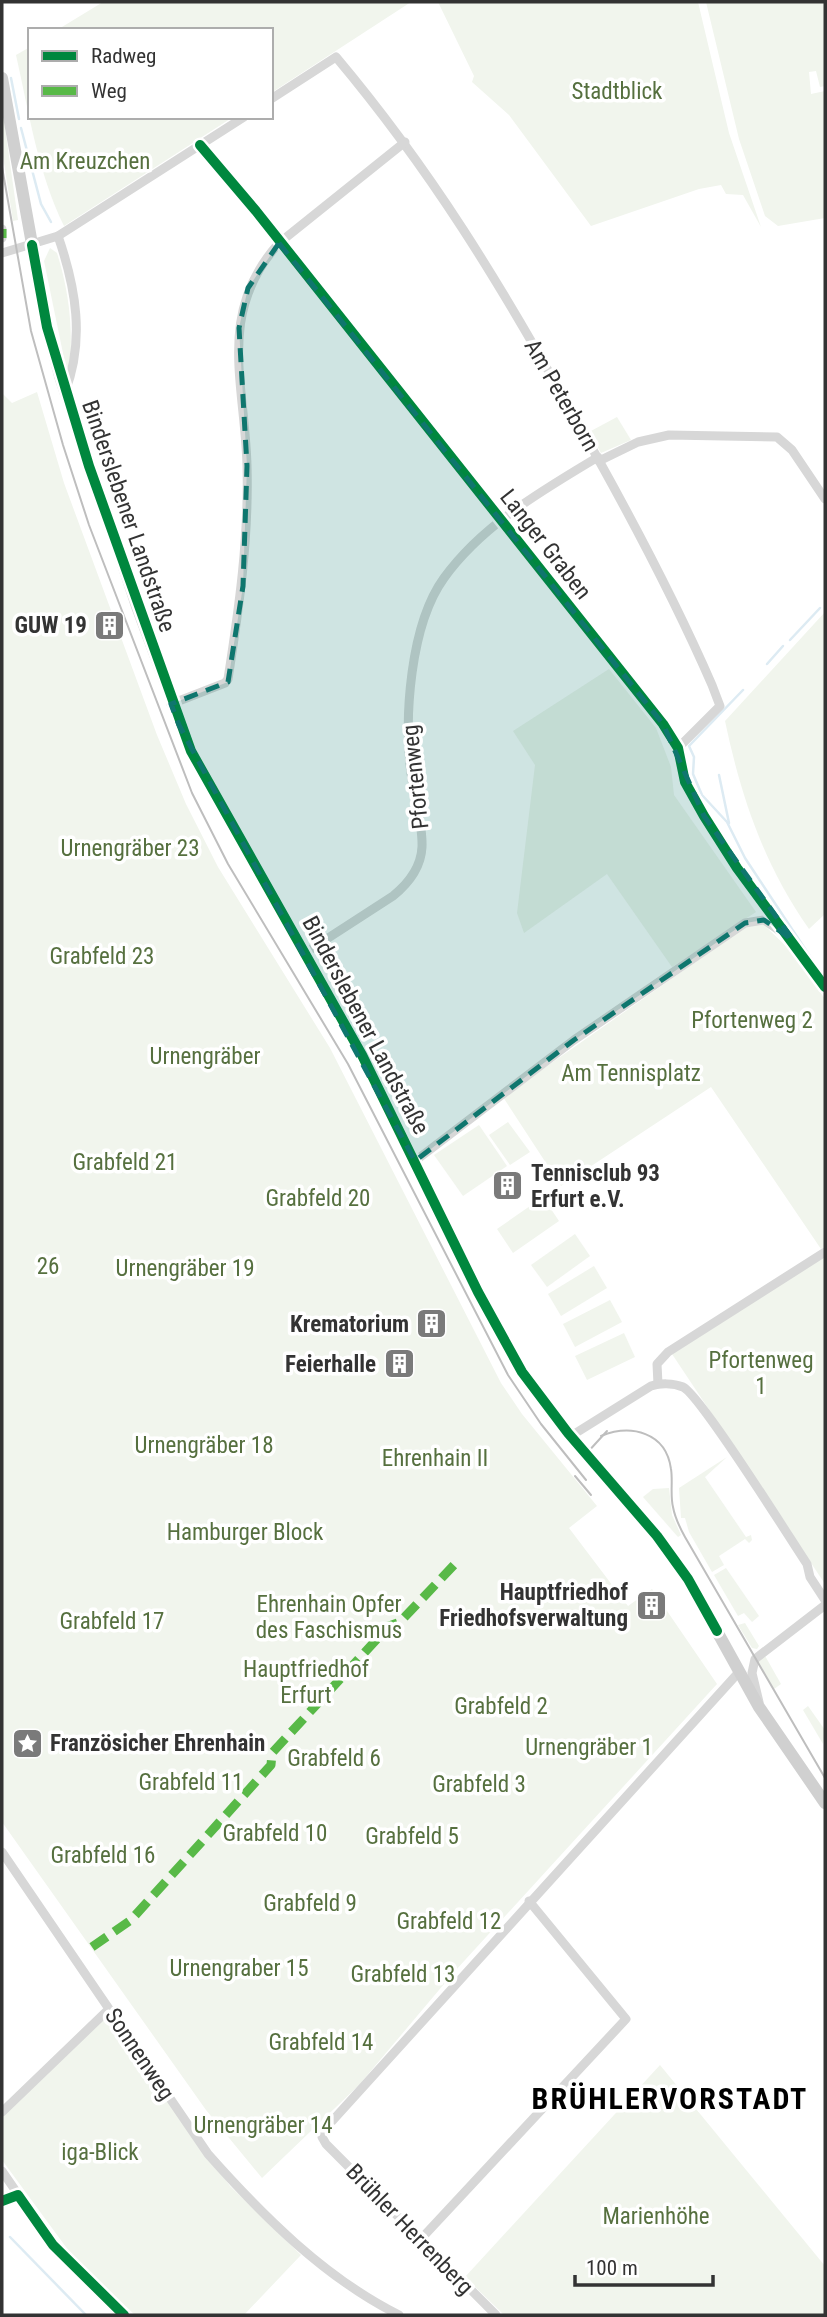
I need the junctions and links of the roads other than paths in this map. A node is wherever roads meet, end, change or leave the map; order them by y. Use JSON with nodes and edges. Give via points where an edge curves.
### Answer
{"nodes":[{"id":1,"x":2,"y":78,"type":"edge"},
{"id":2,"x":273,"y":98,"type":"edge"},
{"id":3,"x":241,"y":119,"type":"edge"},
{"id":4,"x":404,"y":142,"type":"junction"},
{"id":5,"x":200,"y":145,"type":"junction"},
{"id":6,"x":2,"y":229,"type":"edge"},
{"id":7,"x":58,"y":236,"type":"junction"},
{"id":8,"x":2,"y":237,"type":"edge"},
{"id":9,"x":279,"y":243,"type":"junction"},
{"id":10,"x":32,"y":245,"type":"junction"},
{"id":11,"x":2,"y":253,"type":"edge"},
{"id":12,"x":65,"y":392,"type":"junction"},
{"id":13,"x":598,"y":459,"type":"junction"},
{"id":14,"x":825,"y":499,"type":"edge"},
{"id":15,"x":501,"y":521,"type":"junction"},
{"id":16,"x":171,"y":704,"type":"junction"},
{"id":17,"x":678,"y":748,"type":"junction"},
{"id":18,"x":793,"y":940,"type":"junction"},
{"id":19,"x":305,"y":953,"type":"junction"},
{"id":20,"x":825,"y":987,"type":"edge"},
{"id":21,"x":415,"y":1161,"type":"junction"},
{"id":22,"x":825,"y":1252,"type":"edge"},
{"id":23,"x":658,"y":1384,"type":"junction"},
{"id":24,"x":571,"y":1436,"type":"junction"},
{"id":25,"x":825,"y":1602,"type":"edge"},
{"id":26,"x":739,"y":1672,"type":"junction"},
{"id":27,"x":759,"y":1707,"type":"junction"},
{"id":28,"x":825,"y":1803,"type":"edge"},
{"id":29,"x":2,"y":1852,"type":"edge"},
{"id":30,"x":529,"y":1901,"type":"junction"},
{"id":31,"x":109,"y":2009,"type":"junction"},
{"id":32,"x":2,"y":2112,"type":"edge"},
{"id":33,"x":2,"y":2171,"type":"edge"},
{"id":34,"x":18,"y":2195,"type":"junction"},
{"id":35,"x":2,"y":2201,"type":"edge"},
{"id":36,"x":420,"y":2240,"type":"junction"},
{"id":37,"x":124,"y":2315,"type":"edge"},
{"id":38,"x":399,"y":2315,"type":"edge"},
{"id":39,"x":496,"y":2315,"type":"edge"}],
"edges":[{"from":1,"to":10,"type":"main road","name":"Binderslebener Landstraße"},
{"from":2,"to":4,"type":"street","name":"Am Peterborn","via":[[336,57]]},
{"from":3,"to":5,"type":"street"},
{"from":4,"to":9,"type":"street"},
{"from":4,"to":13,"type":"street","name":"Am Peterborn","via":[[475,243]]},
{"from":5,"to":7,"type":"street"},
{"from":5,"to":9,"type":"street","name":"Langer Graben"},
{"from":6,"to":8,"type":"street"},
{"from":7,"to":10,"type":"street"},
{"from":7,"to":12,"type":"street","name":"Binderslebener Landstraße","via":[[77,314],[73,370]]},
{"from":9,"to":15,"type":"street","name":"Langer Graben"},
{"from":9,"to":16,"type":"street","via":[[248,288],[239,328],[237,360],[247,466],[243,586],[228,679]]},
{"from":10,"to":11,"type":"street"},
{"from":10,"to":12,"type":"main road","name":"Binderslebener Landstraße"},
{"from":12,"to":16,"type":"main road","name":"Binderslebener Landstraße"},
{"from":13,"to":14,"type":"street","name":"Pfortenweg","via":[[669,435],[778,437]]},
{"from":13,"to":15,"type":"street","name":"Pfortenweg","via":[[550,485]]},
{"from":13,"to":17,"type":"street","name":"Am Peterborn","via":[[672,598],[720,706]]},
{"from":15,"to":17,"type":"street","name":"Langer Graben"},
{"from":15,"to":19,"type":"street","name":"Pfortenweg","via":[[443,578],[416,652],[409,745],[420,830],[419,863],[393,896]]},
{"from":16,"to":19,"type":"main road","name":"Binderslebener Landstraße","via":[[191,751]]},
{"from":17,"to":18,"type":"street","name":"Langer Graben","via":[[685,782],[704,816],[737,868]]},
{"from":18,"to":20,"type":"street","name":"Langer Graben"},
{"from":18,"to":21,"type":"street","via":[[764,920],[746,923],[553,1055]]},
{"from":19,"to":21,"type":"main road","name":"Binderslebener Landstraße"},
{"from":21,"to":24,"type":"main road","name":"Binderslebener Landstraße","via":[[506,1346]]},
{"from":22,"to":23,"type":"street","via":[[667,1352],[657,1364]]},
{"from":23,"to":24,"type":"street","via":[[624,1400]]},
{"from":23,"to":25,"type":"street","via":[[682,1388],[697,1401],[807,1564]]},
{"from":24,"to":26,"type":"main road","name":"Binderslebener Landstraße","via":[[657,1536],[699,1598]]},
{"from":25,"to":27,"type":"street","via":[[755,1659],[752,1673]]},
{"from":26,"to":27,"type":"main road","name":"Binderslebener Landstraße"},
{"from":26,"to":30,"type":"street","name":"Brühler Herrenberg"},
{"from":27,"to":28,"type":"main road","name":"Binderslebener Landstraße"},
{"from":29,"to":31,"type":"street","name":"Sonnenweg"},
{"from":30,"to":36,"type":"street","via":[[626,2019]]},
{"from":30,"to":36,"type":"street","name":"Brühler Herrenberg","via":[[324,2130],[326,2144]]},
{"from":31,"to":32,"type":"street"},
{"from":31,"to":38,"type":"street","name":"Sonnenweg","via":[[208,2154],[246,2197],[337,2276]]},
{"from":33,"to":34,"type":"street"},
{"from":34,"to":35,"type":"street"},
{"from":34,"to":37,"type":"street","via":[[53,2245]]},
{"from":36,"to":39,"type":"street","name":"Brühler Herrenberg"}]}
